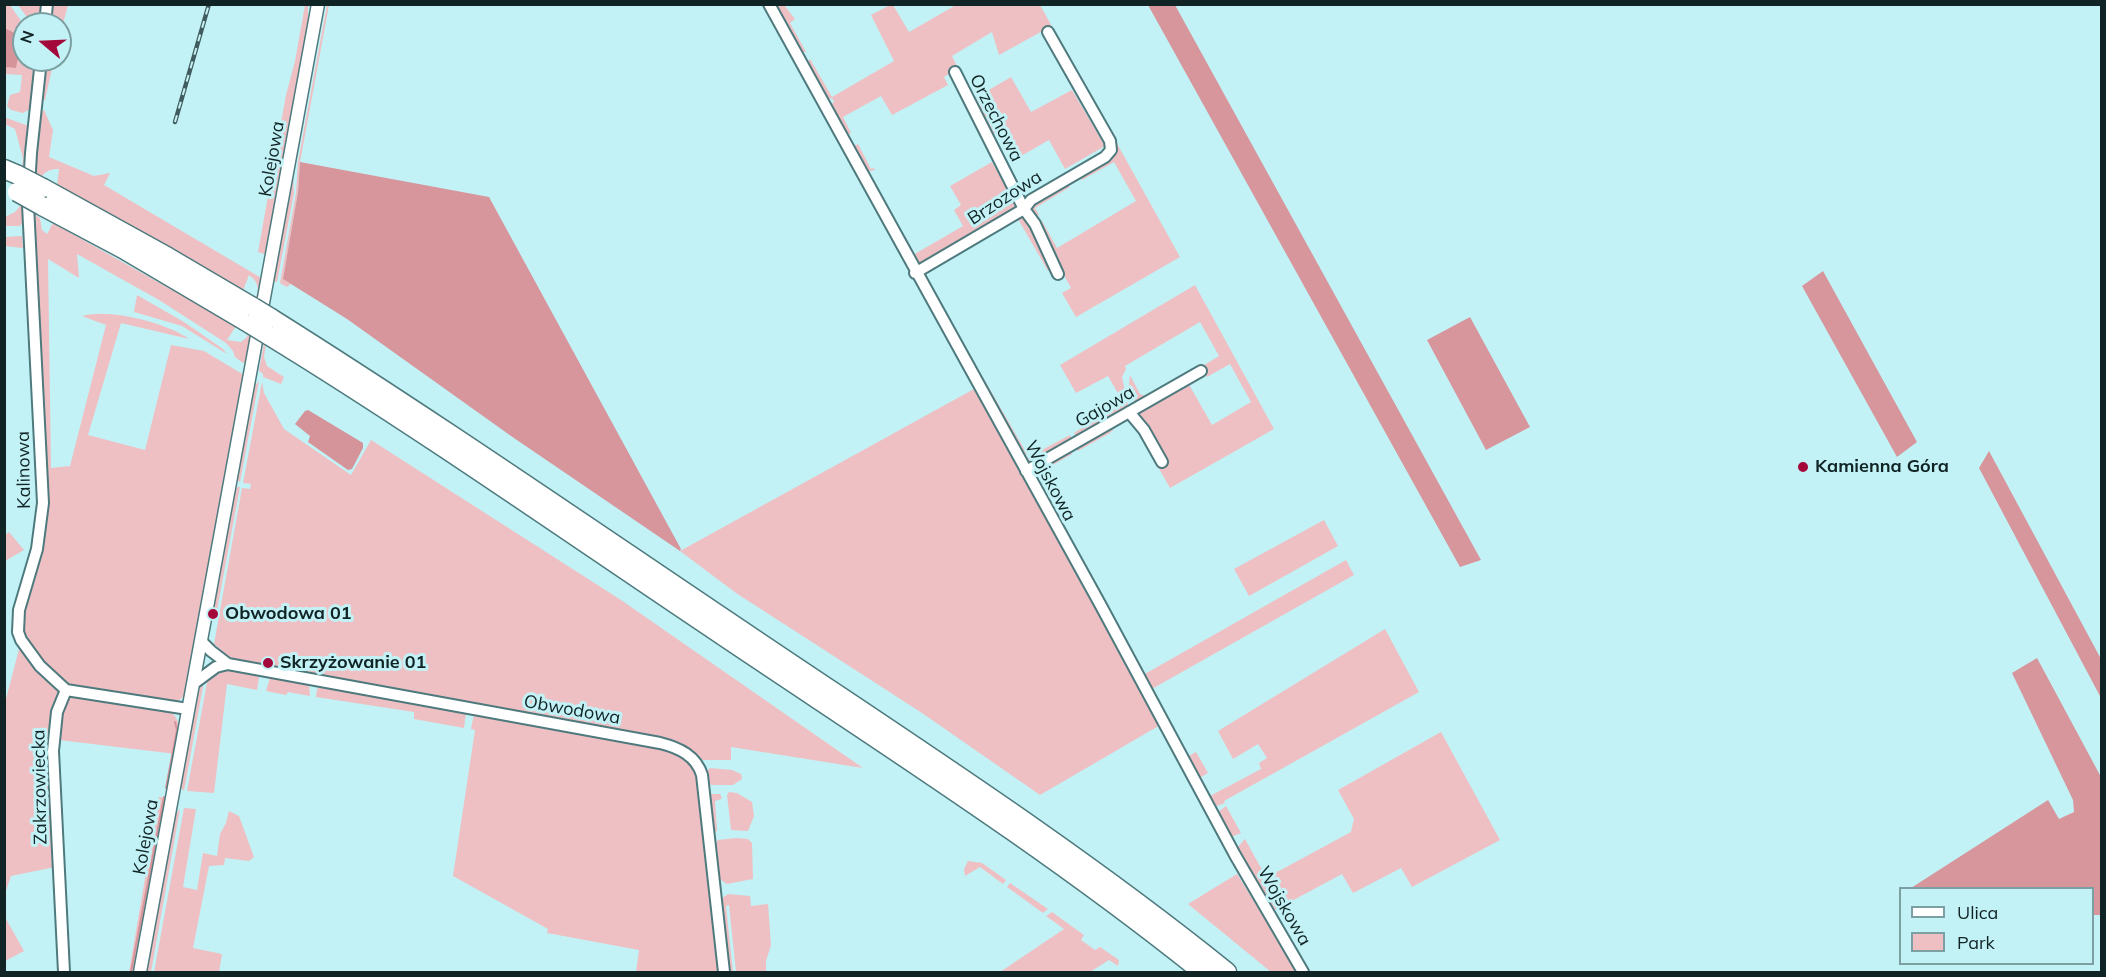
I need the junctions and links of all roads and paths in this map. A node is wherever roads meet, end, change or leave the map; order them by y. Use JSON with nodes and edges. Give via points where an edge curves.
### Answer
{"nodes":[{"id":1,"x":318,"y":4,"type":"edge"},
{"id":2,"x":769,"y":4,"type":"edge"},
{"id":3,"x":1048,"y":32,"type":"dead end"},
{"id":4,"x":40,"y":72,"type":"edge"},
{"id":5,"x":955,"y":72,"type":"dead end"},
{"id":6,"x":11,"y":180,"type":"edge"},
{"id":7,"x":1024,"y":209,"type":"junction"},
{"id":8,"x":915,"y":273,"type":"junction"},
{"id":9,"x":1058,"y":274,"type":"dead end"},
{"id":10,"x":260,"y":321,"type":"junction"},
{"id":11,"x":1201,"y":371,"type":"dead end"},
{"id":12,"x":1129,"y":412,"type":"junction"},
{"id":13,"x":1162,"y":462,"type":"dead end"},
{"id":14,"x":1026,"y":471,"type":"junction"},
{"id":15,"x":201,"y":641,"type":"junction"},
{"id":16,"x":228,"y":664,"type":"junction"},
{"id":17,"x":193,"y":684,"type":"junction"},
{"id":18,"x":66,"y":690,"type":"junction"},
{"id":19,"x":188,"y":709,"type":"junction"},
{"id":20,"x":64,"y":972,"type":"edge"},
{"id":21,"x":140,"y":972,"type":"edge"},
{"id":22,"x":724,"y":972,"type":"edge"},
{"id":23,"x":1202,"y":972,"type":"edge"},
{"id":24,"x":1227,"y":972,"type":"edge"},
{"id":25,"x":1303,"y":972,"type":"edge"}],
"edges":[{"from":1,"to":10,"type":"street","name":"Kolejowa"},
{"from":2,"to":8,"type":"street","name":"Wojskowa"},
{"from":3,"to":7,"type":"street","name":"Brzozowa","via":[[1110,141],[1111,150],[1031,200]]},
{"from":4,"to":18,"type":"street","name":"Kalinowa","via":[[29,184],[43,503],[37,549],[19,610],[18,632],[40,666]]},
{"from":5,"to":7,"type":"street","name":"Orzechowa"},
{"from":6,"to":10,"type":"highway","bridge":true,"via":[[141,259]]},
{"from":7,"to":8,"type":"street","name":"Brzozowa"},
{"from":7,"to":9,"type":"street","name":"Orzechowa"},
{"from":8,"to":14,"type":"street","name":"Wojskowa"},
{"from":10,"to":15,"type":"street","name":"Kolejowa"},
{"from":10,"to":23,"type":"highway","via":[[389,412],[985,812]]},
{"from":10,"to":24,"type":"highway","via":[[396,399],[993,799]]},
{"from":11,"to":12,"type":"street","name":"Gajowa"},
{"from":12,"to":13,"type":"street"},
{"from":12,"to":14,"type":"street","name":"Gajowa"},
{"from":14,"to":25,"type":"street","name":"Wojskowa"},
{"from":15,"to":16,"type":"street","name":"Obwodowa"},
{"from":15,"to":17,"type":"street","name":"Kolejowa"},
{"from":16,"to":17,"type":"street","via":[[207,672]]},
{"from":16,"to":22,"type":"street","name":"Obwodowa","via":[[660,743],[687,754],[699,765],[702,775]]},
{"from":17,"to":19,"type":"street","name":"Kolejowa"},
{"from":18,"to":19,"type":"street"},
{"from":18,"to":20,"type":"street","name":"Zakrzowiecka","via":[[57,712],[53,752]]},
{"from":19,"to":21,"type":"street","name":"Kolejowa"}]}
